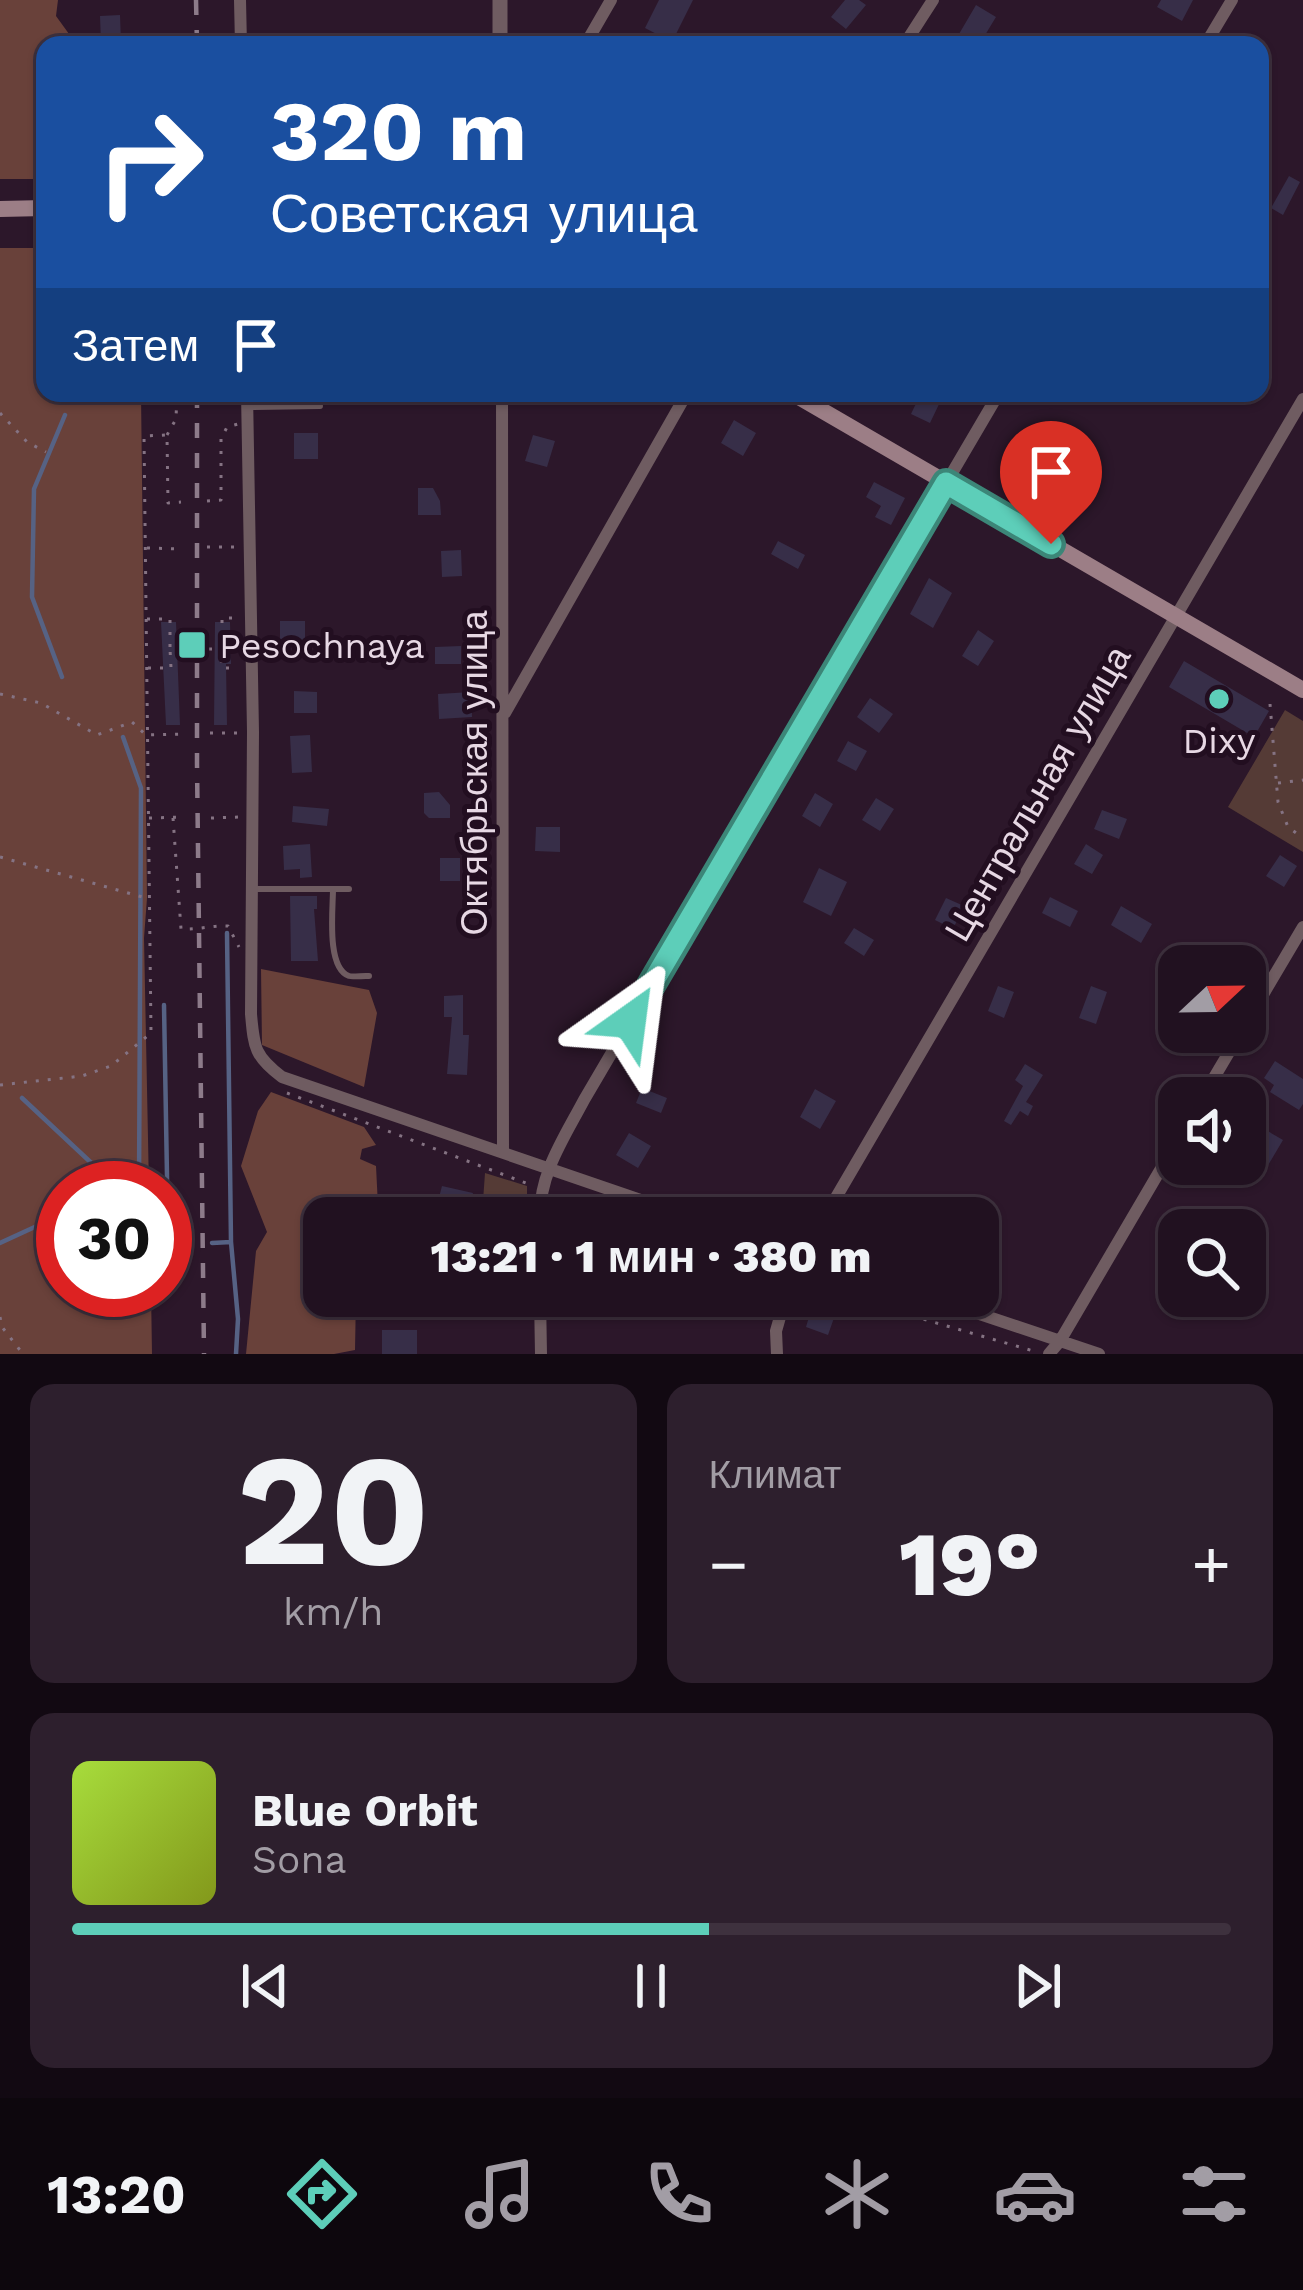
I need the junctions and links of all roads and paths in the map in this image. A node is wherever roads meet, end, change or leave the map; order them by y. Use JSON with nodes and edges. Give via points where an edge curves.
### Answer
{"nodes":[{"id":1,"x":240,"y":0,"type":"edge"},
{"id":2,"x":500,"y":0,"type":"edge"},
{"id":3,"x":611,"y":0,"type":"edge"},
{"id":4,"x":933,"y":0,"type":"edge"},
{"id":5,"x":1232,"y":0,"type":"edge"},
{"id":6,"x":241,"y":36,"type":"edge"},
{"id":7,"x":500,"y":36,"type":"edge"},
{"id":8,"x":590,"y":36,"type":"edge"},
{"id":9,"x":910,"y":36,"type":"edge"},
{"id":10,"x":1210,"y":36,"type":"edge"},
{"id":11,"x":36,"y":208,"type":"edge"},
{"id":12,"x":0,"y":209,"type":"edge"},
{"id":13,"x":1303,"y":399,"type":"edge"},
{"id":14,"x":177,"y":402,"type":"edge"},
{"id":15,"x":502,"y":402,"type":"edge"},
{"id":16,"x":682,"y":402,"type":"edge"},
{"id":17,"x":807,"y":402,"type":"edge"},
{"id":18,"x":994,"y":402,"type":"edge"},
{"id":19,"x":320,"y":406,"type":"dead end"},
{"id":20,"x":247,"y":407,"type":"edge"},
{"id":21,"x":0,"y":413,"type":"edge"},
{"id":22,"x":167,"y":436,"type":"junction"},
{"id":23,"x":46,"y":452,"type":"dead end"},
{"id":24,"x":946,"y":483,"type":"junction"},
{"id":25,"x":207,"y":501,"type":"dead end"},
{"id":26,"x":181,"y":502,"type":"dead end"},
{"id":27,"x":250,"y":547,"type":"junction"},
{"id":28,"x":145,"y":548,"type":"junction"},
{"id":29,"x":181,"y":548,"type":"dead end"},
{"id":30,"x":207,"y":548,"type":"dead end"},
{"id":31,"x":1175,"y":616,"type":"junction"},
{"id":32,"x":251,"y":617,"type":"junction"},
{"id":33,"x":146,"y":619,"type":"junction"},
{"id":34,"x":170,"y":649,"type":"junction"},
{"id":35,"x":182,"y":649,"type":"dead end"},
{"id":36,"x":209,"y":649,"type":"dead end"},
{"id":37,"x":222,"y":649,"type":"junction"},
{"id":38,"x":146,"y":668,"type":"junction"},
{"id":39,"x":251,"y":668,"type":"junction"},
{"id":40,"x":1303,"y":690,"type":"edge"},
{"id":41,"x":0,"y":694,"type":"edge"},
{"id":42,"x":1270,"y":704,"type":"dead end"},
{"id":43,"x":504,"y":714,"type":"junction"},
{"id":44,"x":253,"y":732,"type":"junction"},
{"id":45,"x":210,"y":733,"type":"dead end"},
{"id":46,"x":146,"y":734,"type":"junction"},
{"id":47,"x":183,"y":734,"type":"dead end"},
{"id":48,"x":1303,"y":779,"type":"edge"},
{"id":49,"x":1276,"y":783,"type":"junction"},
{"id":50,"x":252,"y":817,"type":"junction"},
{"id":51,"x":147,"y":818,"type":"junction"},
{"id":52,"x":173,"y":818,"type":"junction"},
{"id":53,"x":183,"y":818,"type":"dead end"},
{"id":54,"x":211,"y":818,"type":"dead end"},
{"id":55,"x":1303,"y":838,"type":"edge"},
{"id":56,"x":0,"y":856,"type":"edge"},
{"id":57,"x":253,"y":889,"type":"junction"},
{"id":58,"x":332,"y":889,"type":"junction"},
{"id":59,"x":349,"y":889,"type":"dead end"},
{"id":60,"x":147,"y":898,"type":"junction"},
{"id":61,"x":1303,"y":927,"type":"edge"},
{"id":62,"x":253,"y":975,"type":"junction"},
{"id":63,"x":369,"y":976,"type":"dead end"},
{"id":64,"x":1266,"y":990,"type":"edge"},
{"id":65,"x":0,"y":1085,"type":"edge"},
{"id":66,"x":290,"y":1094,"type":"dead end"},
{"id":67,"x":503,"y":1152,"type":"junction"},
{"id":68,"x":548,"y":1169,"type":"junction"},
{"id":69,"x":1158,"y":1174,"type":"edge"},
{"id":70,"x":539,"y":1194,"type":"junction"},
{"id":71,"x":548,"y":1197,"type":"edge"},
{"id":72,"x":631,"y":1197,"type":"edge"},
{"id":73,"x":836,"y":1197,"type":"edge"},
{"id":74,"x":0,"y":1317,"type":"edge"},
{"id":75,"x":540,"y":1317,"type":"edge"},
{"id":76,"x":780,"y":1317,"type":"edge"},
{"id":77,"x":916,"y":1317,"type":"edge"},
{"id":78,"x":989,"y":1317,"type":"edge"},
{"id":79,"x":1060,"y":1341,"type":"junction"},
{"id":80,"x":22,"y":1354,"type":"edge"},
{"id":81,"x":541,"y":1354,"type":"edge"},
{"id":82,"x":777,"y":1354,"type":"edge"},
{"id":83,"x":1046,"y":1354,"type":"edge"},
{"id":84,"x":1099,"y":1354,"type":"edge"}],
"edges":[{"from":1,"to":6,"type":"street"},
{"from":2,"to":7,"type":"street"},
{"from":3,"to":8,"type":"street"},
{"from":4,"to":9,"type":"street"},
{"from":5,"to":10,"type":"street"},
{"from":11,"to":12,"type":"main road"},
{"from":13,"to":31,"type":"street","name":"Центральная улица"},
{"from":14,"to":22,"type":"path"},
{"from":15,"to":43,"type":"street","name":"Октябрьская улица"},
{"from":16,"to":43,"type":"street"},
{"from":17,"to":24,"type":"main road"},
{"from":18,"to":24,"type":"street"},
{"from":19,"to":20,"type":"lane"},
{"from":20,"to":25,"type":"path","via":[[220,439],[221,500]]},
{"from":20,"to":27,"type":"street"},
{"from":21,"to":23,"type":"path"},
{"from":22,"to":26,"type":"path","via":[[167,502]]},
{"from":22,"to":28,"type":"path","via":[[144,436]]},
{"from":24,"to":31,"type":"main road"},
{"from":24,"to":68,"type":"street"},
{"from":27,"to":30,"type":"path"},
{"from":27,"to":32,"type":"street"},
{"from":28,"to":29,"type":"path"},
{"from":28,"to":33,"type":"path"},
{"from":31,"to":40,"type":"main road"},
{"from":31,"to":73,"type":"street","name":"Центральная улица"},
{"from":32,"to":37,"type":"path","via":[[222,618]]},
{"from":32,"to":39,"type":"street"},
{"from":33,"to":34,"type":"path","via":[[170,619]]},
{"from":33,"to":38,"type":"path"},
{"from":34,"to":35,"type":"path"},
{"from":34,"to":38,"type":"path","via":[[171,668]]},
{"from":36,"to":37,"type":"path"},
{"from":37,"to":39,"type":"path","via":[[222,668]]},
{"from":38,"to":46,"type":"path"},
{"from":39,"to":44,"type":"street"},
{"from":41,"to":46,"type":"path","via":[[40,704],[97,735],[132,722]]},
{"from":42,"to":49,"type":"path"},
{"from":43,"to":67,"type":"street","name":"Октябрьская улица"},
{"from":44,"to":45,"type":"path"},
{"from":44,"to":50,"type":"street"},
{"from":46,"to":47,"type":"path"},
{"from":46,"to":51,"type":"path"},
{"from":48,"to":49,"type":"path"},
{"from":49,"to":55,"type":"path","via":[[1281,815]]},
{"from":50,"to":54,"type":"path"},
{"from":50,"to":57,"type":"street"},
{"from":51,"to":52,"type":"path"},
{"from":51,"to":60,"type":"path"},
{"from":52,"to":53,"type":"path"},
{"from":52,"to":62,"type":"path","via":[[181,929],[228,926]]},
{"from":56,"to":60,"type":"path"},
{"from":57,"to":58,"type":"lane"},
{"from":57,"to":62,"type":"street"},
{"from":58,"to":59,"type":"lane"},
{"from":58,"to":63,"type":"lane","via":[[333,957],[342,972]]},
{"from":60,"to":65,"type":"path","via":[[151,1033],[111,1066],[82,1076]]},
{"from":61,"to":64,"type":"street"},
{"from":62,"to":67,"type":"street","via":[[254,1048],[282,1077]]},
{"from":66,"to":70,"type":"path","via":[[529,1182]]},
{"from":67,"to":68,"type":"street"},
{"from":68,"to":70,"type":"street"},
{"from":68,"to":72,"type":"street"},
{"from":69,"to":79,"type":"street"},
{"from":70,"to":71,"type":"path"},
{"from":74,"to":80,"type":"path"},
{"from":75,"to":81,"type":"street"},
{"from":76,"to":82,"type":"street"},
{"from":77,"to":83,"type":"path"},
{"from":78,"to":79,"type":"street"},
{"from":79,"to":83,"type":"street"},
{"from":79,"to":84,"type":"street"}]}
